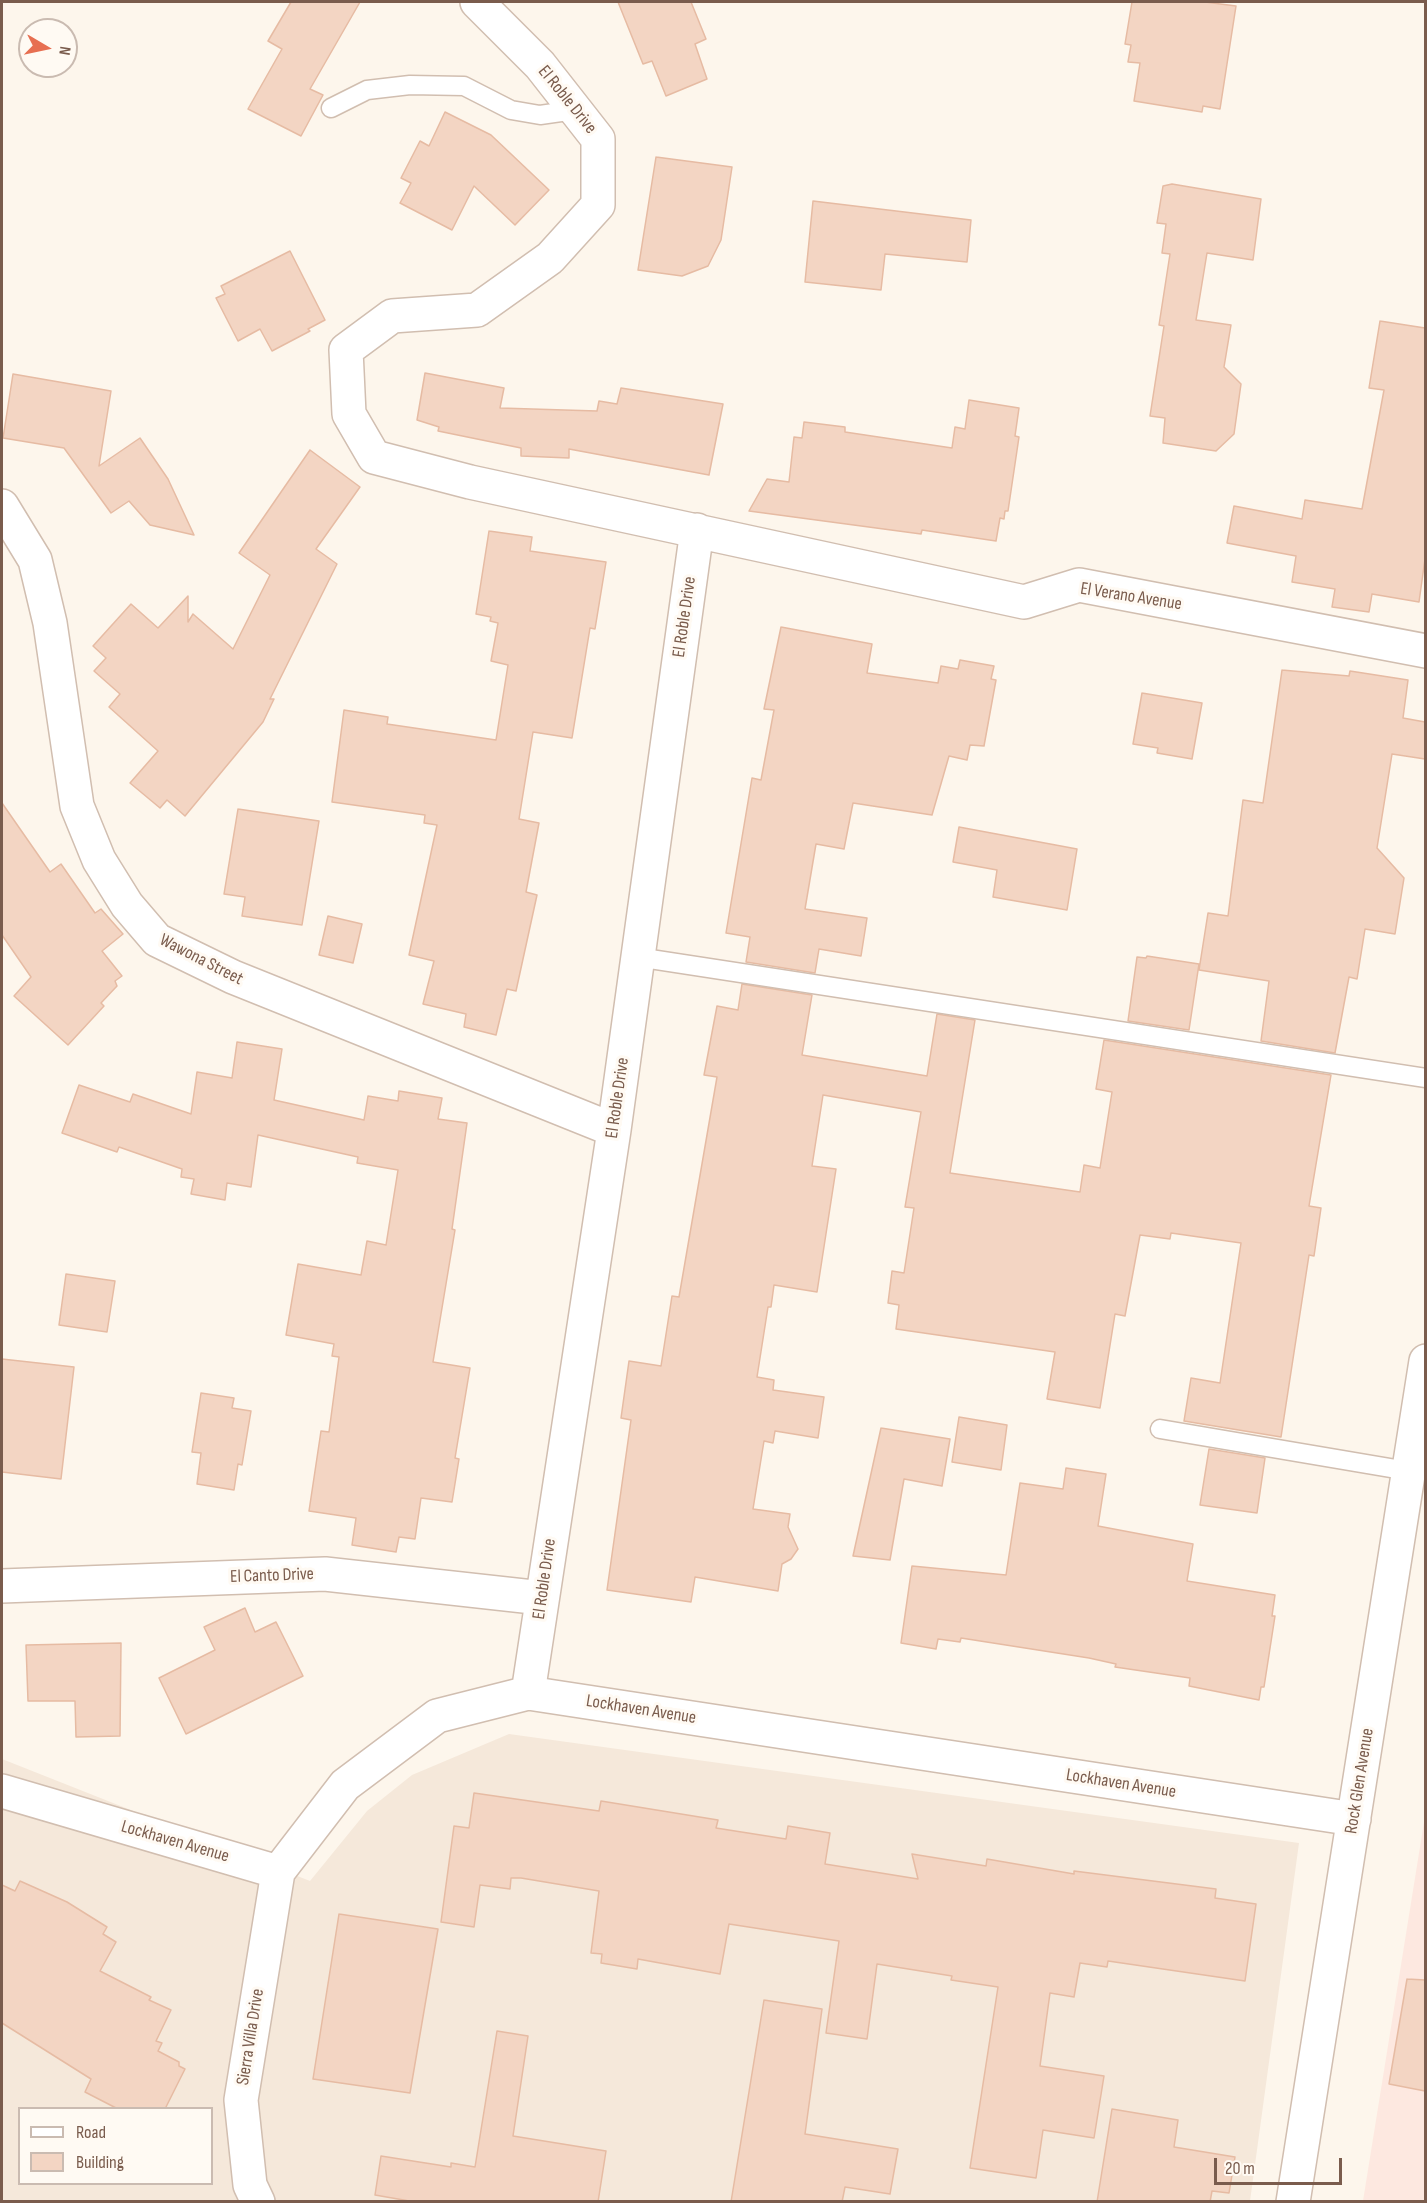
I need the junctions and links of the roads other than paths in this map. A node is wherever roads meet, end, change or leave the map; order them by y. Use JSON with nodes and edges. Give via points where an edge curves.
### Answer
{"nodes":[{"id":1,"x":477,"y":2,"type":"edge"},
{"id":2,"x":330,"y":108,"type":"dead end"},
{"id":3,"x":576,"y":110,"type":"junction"},
{"id":4,"x":2,"y":506,"type":"edge"},
{"id":5,"x":697,"y":530,"type":"junction"},
{"id":6,"x":1425,"y":651,"type":"edge"},
{"id":7,"x":637,"y":957,"type":"junction"},
{"id":8,"x":1425,"y":1077,"type":"edge"},
{"id":9,"x":614,"y":1130,"type":"junction"},
{"id":10,"x":1425,"y":1361,"type":"edge"},
{"id":11,"x":1160,"y":1429,"type":"dead end"},
{"id":12,"x":1408,"y":1471,"type":"junction"},
{"id":13,"x":2,"y":1586,"type":"edge"},
{"id":14,"x":542,"y":1598,"type":"junction"},
{"id":15,"x":528,"y":1693,"type":"junction"},
{"id":16,"x":2,"y":1791,"type":"edge"},
{"id":17,"x":1354,"y":1820,"type":"junction"},
{"id":18,"x":278,"y":1872,"type":"junction"},
{"id":19,"x":258,"y":2202,"type":"edge"},
{"id":20,"x":1293,"y":2202,"type":"edge"}],
"edges":[{"from":1,"to":3,"type":"street","name":"El Roble Drive","via":[[540,65]]},
{"from":2,"to":3,"type":"lane","via":[[368,90],[410,85],[464,86],[511,110],[540,115]]},
{"from":3,"to":5,"type":"street","name":"El Roble Drive","via":[[598,139],[598,205],[550,258],[477,310],[392,316],[346,350],[349,414],[374,457],[470,482]]},
{"from":4,"to":9,"type":"street","name":"Wawona Street","via":[[35,560],[50,623],[77,806],[99,860],[127,905],[157,940],[233,977]]},
{"from":5,"to":6,"type":"street","name":"El Verano Avenue","via":[[1024,602],[1079,585]]},
{"from":5,"to":7,"type":"street","name":"El Roble Drive"},
{"from":7,"to":8,"type":"lane"},
{"from":7,"to":9,"type":"street","name":"El Roble Drive"},
{"from":9,"to":14,"type":"street","name":"El Roble Drive"},
{"from":10,"to":12,"type":"street","name":"Rock Glen Avenue"},
{"from":11,"to":12,"type":"lane"},
{"from":12,"to":17,"type":"street","name":"Rock Glen Avenue"},
{"from":13,"to":14,"type":"street","name":"El Canto Drive","via":[[325,1574]]},
{"from":14,"to":15,"type":"street","name":"El Roble Drive"},
{"from":15,"to":17,"type":"street","name":"Lockhaven Avenue"},
{"from":15,"to":18,"type":"street","name":"Lockhaven Avenue","via":[[437,1716],[345,1785]]},
{"from":16,"to":18,"type":"street","name":"Lockhaven Avenue"},
{"from":17,"to":20,"type":"street","name":"Rock Glen Avenue"},
{"from":18,"to":19,"type":"street","name":"Sierra Villa Drive","via":[[241,2100],[250,2185]]}]}
